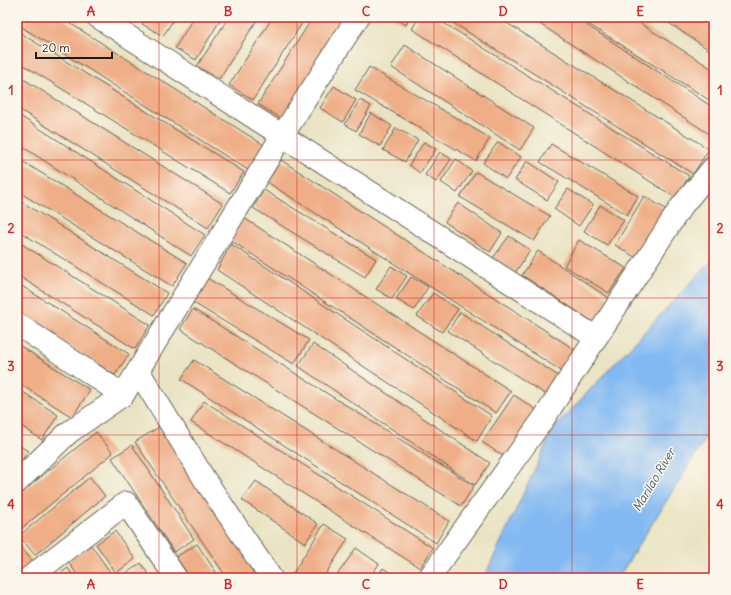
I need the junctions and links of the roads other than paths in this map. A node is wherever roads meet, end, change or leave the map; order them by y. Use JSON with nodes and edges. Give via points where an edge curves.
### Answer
{"nodes":[{"id":1,"x":98,"y":17,"type":"edge"},
{"id":2,"x":358,"y":17,"type":"edge"},
{"id":3,"x":282,"y":136,"type":"junction"},
{"id":4,"x":714,"y":167,"type":"edge"},
{"id":5,"x":17,"y":324,"type":"edge"},
{"id":6,"x":595,"y":337,"type":"junction"},
{"id":7,"x":139,"y":372,"type":"junction"},
{"id":8,"x":124,"y":395,"type":"junction"},
{"id":9,"x":17,"y":482,"type":"edge"},
{"id":10,"x":29,"y":578,"type":"edge"},
{"id":11,"x":176,"y":578,"type":"edge"},
{"id":12,"x":272,"y":578,"type":"edge"},
{"id":13,"x":429,"y":578,"type":"edge"}],
"edges":[{"from":1,"to":3,"type":"street"},
{"from":2,"to":3,"type":"street"},
{"from":3,"to":6,"type":"street"},
{"from":3,"to":7,"type":"street"},
{"from":4,"to":6,"type":"street","via":[[681,208]]},
{"from":5,"to":8,"type":"street"},
{"from":6,"to":13,"type":"street","via":[[544,418]]},
{"from":7,"to":8,"type":"street"},
{"from":7,"to":12,"type":"street","via":[[205,480]]},
{"from":8,"to":9,"type":"street","via":[[68,433]]},
{"from":10,"to":11,"type":"street","via":[[126,503]]}]}
